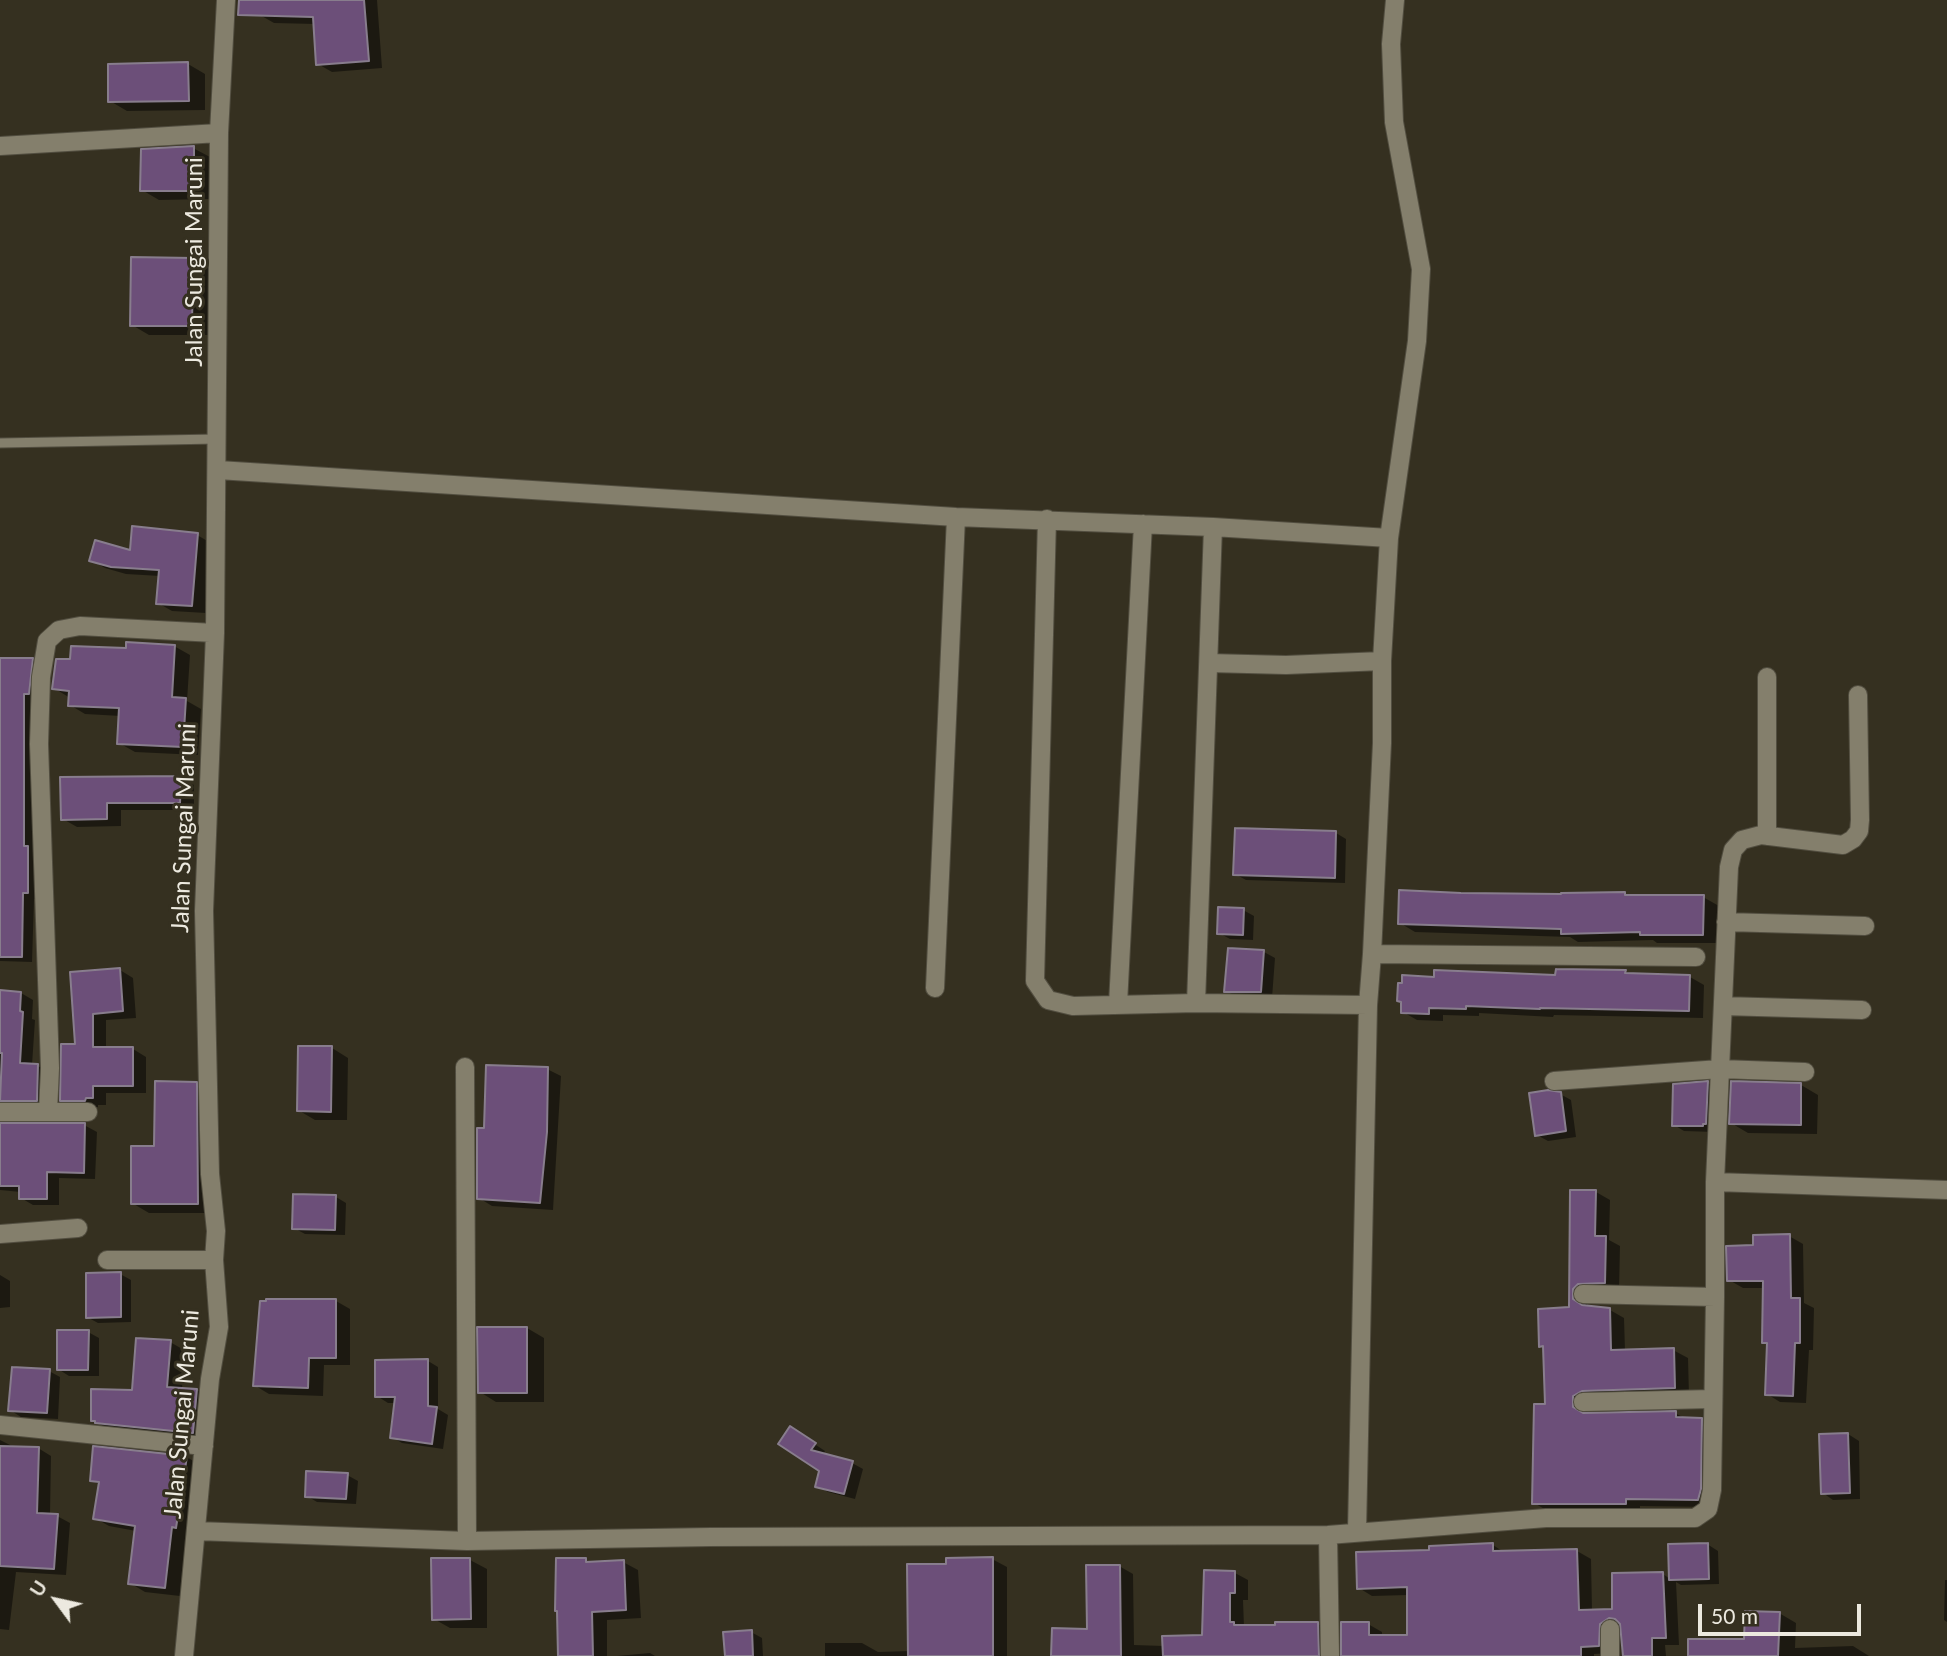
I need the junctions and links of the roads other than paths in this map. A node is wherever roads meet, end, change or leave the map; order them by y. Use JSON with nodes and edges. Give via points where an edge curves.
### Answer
{"nodes":[{"id":1,"x":226,"y":0,"type":"edge"},
{"id":2,"x":1395,"y":0,"type":"edge"},
{"id":3,"x":219,"y":132,"type":"junction"},
{"id":4,"x":0,"y":146,"type":"edge"},
{"id":5,"x":217,"y":439,"type":"junction"},
{"id":6,"x":0,"y":443,"type":"edge"},
{"id":7,"x":218,"y":470,"type":"junction"},
{"id":8,"x":956,"y":517,"type":"junction"},
{"id":9,"x":1047,"y":519,"type":"junction"},
{"id":10,"x":1143,"y":524,"type":"junction"},
{"id":11,"x":1213,"y":527,"type":"junction"},
{"id":12,"x":1389,"y":538,"type":"junction"},
{"id":13,"x":215,"y":633,"type":"junction"},
{"id":14,"x":1382,"y":661,"type":"junction"},
{"id":15,"x":1209,"y":663,"type":"junction"},
{"id":16,"x":1767,"y":677,"type":"dead end"},
{"id":17,"x":1858,"y":695,"type":"dead end"},
{"id":18,"x":1767,"y":836,"type":"junction"},
{"id":19,"x":1726,"y":922,"type":"junction"},
{"id":20,"x":1865,"y":926,"type":"dead end"},
{"id":21,"x":1372,"y":954,"type":"junction"},
{"id":22,"x":1696,"y":957,"type":"dead end"},
{"id":23,"x":935,"y":988,"type":"dead end"},
{"id":24,"x":1196,"y":1003,"type":"junction"},
{"id":25,"x":1118,"y":1004,"type":"junction"},
{"id":26,"x":1368,"y":1005,"type":"junction"},
{"id":27,"x":1723,"y":1006,"type":"junction"},
{"id":28,"x":1862,"y":1010,"type":"dead end"},
{"id":29,"x":466,"y":1067,"type":"dead end"},
{"id":30,"x":1720,"y":1069,"type":"junction"},
{"id":31,"x":1805,"y":1072,"type":"dead end"},
{"id":32,"x":1554,"y":1081,"type":"dead end"},
{"id":33,"x":0,"y":1112,"type":"edge"},
{"id":34,"x":48,"y":1112,"type":"junction"},
{"id":35,"x":88,"y":1112,"type":"dead end"},
{"id":36,"x":1716,"y":1182,"type":"junction"},
{"id":37,"x":1947,"y":1189,"type":"edge"},
{"id":38,"x":78,"y":1228,"type":"dead end"},
{"id":39,"x":0,"y":1234,"type":"edge"},
{"id":40,"x":107,"y":1260,"type":"dead end"},
{"id":41,"x":214,"y":1260,"type":"junction"},
{"id":42,"x":1583,"y":1294,"type":"dead end"},
{"id":43,"x":1714,"y":1297,"type":"junction"},
{"id":44,"x":1712,"y":1399,"type":"junction"},
{"id":45,"x":1583,"y":1402,"type":"dead end"},
{"id":46,"x":0,"y":1425,"type":"edge"},
{"id":47,"x":204,"y":1446,"type":"junction"},
{"id":48,"x":197,"y":1531,"type":"junction"},
{"id":49,"x":1357,"y":1531,"type":"junction"},
{"id":50,"x":1328,"y":1535,"type":"junction"},
{"id":51,"x":467,"y":1541,"type":"junction"},
{"id":52,"x":1610,"y":1629,"type":"dead end"},
{"id":53,"x":184,"y":1656,"type":"edge"},
{"id":54,"x":1330,"y":1656,"type":"edge"},
{"id":55,"x":1610,"y":1656,"type":"edge"}],
"edges":[{"from":1,"to":3,"type":"street","name":"Jalan Sungai Maruni"},
{"from":2,"to":12,"type":"street","via":[[1391,44],[1394,122],[1421,269],[1417,341]]},
{"from":3,"to":4,"type":"street"},
{"from":3,"to":5,"type":"street","name":"Jalan Sungai Maruni"},
{"from":5,"to":6,"type":"lane"},
{"from":5,"to":7,"type":"street","name":"Jalan Sungai Maruni"},
{"from":7,"to":8,"type":"street"},
{"from":7,"to":13,"type":"street","name":"Jalan Sungai Maruni"},
{"from":8,"to":9,"type":"street"},
{"from":8,"to":23,"type":"street"},
{"from":9,"to":10,"type":"street"},
{"from":9,"to":25,"type":"street","via":[[1035,981],[1048,1000],[1073,1006]]},
{"from":10,"to":11,"type":"street"},
{"from":10,"to":25,"type":"street"},
{"from":11,"to":12,"type":"street"},
{"from":11,"to":15,"type":"street"},
{"from":12,"to":14,"type":"street"},
{"from":13,"to":34,"type":"street","via":[[80,626],[59,630],[47,641],[39,744]]},
{"from":13,"to":41,"type":"street","name":"Jalan Sungai Maruni","via":[[204,911]]},
{"from":14,"to":15,"type":"street"},
{"from":14,"to":21,"type":"street"},
{"from":15,"to":24,"type":"street"},
{"from":16,"to":18,"type":"street"},
{"from":17,"to":18,"type":"street","via":[[1859,831],[1843,845]]},
{"from":18,"to":19,"type":"street","via":[[1742,841],[1733,850]]},
{"from":19,"to":20,"type":"street"},
{"from":19,"to":27,"type":"street"},
{"from":21,"to":22,"type":"street"},
{"from":21,"to":26,"type":"street"},
{"from":24,"to":25,"type":"street"},
{"from":24,"to":26,"type":"street"},
{"from":26,"to":49,"type":"street"},
{"from":27,"to":28,"type":"street"},
{"from":27,"to":30,"type":"street"},
{"from":29,"to":51,"type":"street"},
{"from":30,"to":31,"type":"street"},
{"from":30,"to":32,"type":"street"},
{"from":30,"to":36,"type":"street"},
{"from":33,"to":34,"type":"street"},
{"from":34,"to":35,"type":"street"},
{"from":36,"to":37,"type":"street"},
{"from":36,"to":43,"type":"street"},
{"from":38,"to":39,"type":"street"},
{"from":40,"to":41,"type":"street"},
{"from":41,"to":47,"type":"street","name":"Jalan Sungai Maruni","via":[[219,1327]]},
{"from":42,"to":43,"type":"street"},
{"from":43,"to":44,"type":"street"},
{"from":44,"to":45,"type":"street"},
{"from":44,"to":49,"type":"street","via":[[1712,1490],[1708,1509],[1695,1518],[1546,1518]]},
{"from":46,"to":47,"type":"street"},
{"from":47,"to":48,"type":"street","name":"Jalan Sungai Maruni"},
{"from":48,"to":51,"type":"street"},
{"from":48,"to":53,"type":"street","name":"Jalan Sungai Maruni"},
{"from":49,"to":50,"type":"street"},
{"from":50,"to":51,"type":"street"},
{"from":50,"to":54,"type":"street"},
{"from":52,"to":55,"type":"street"}]}
